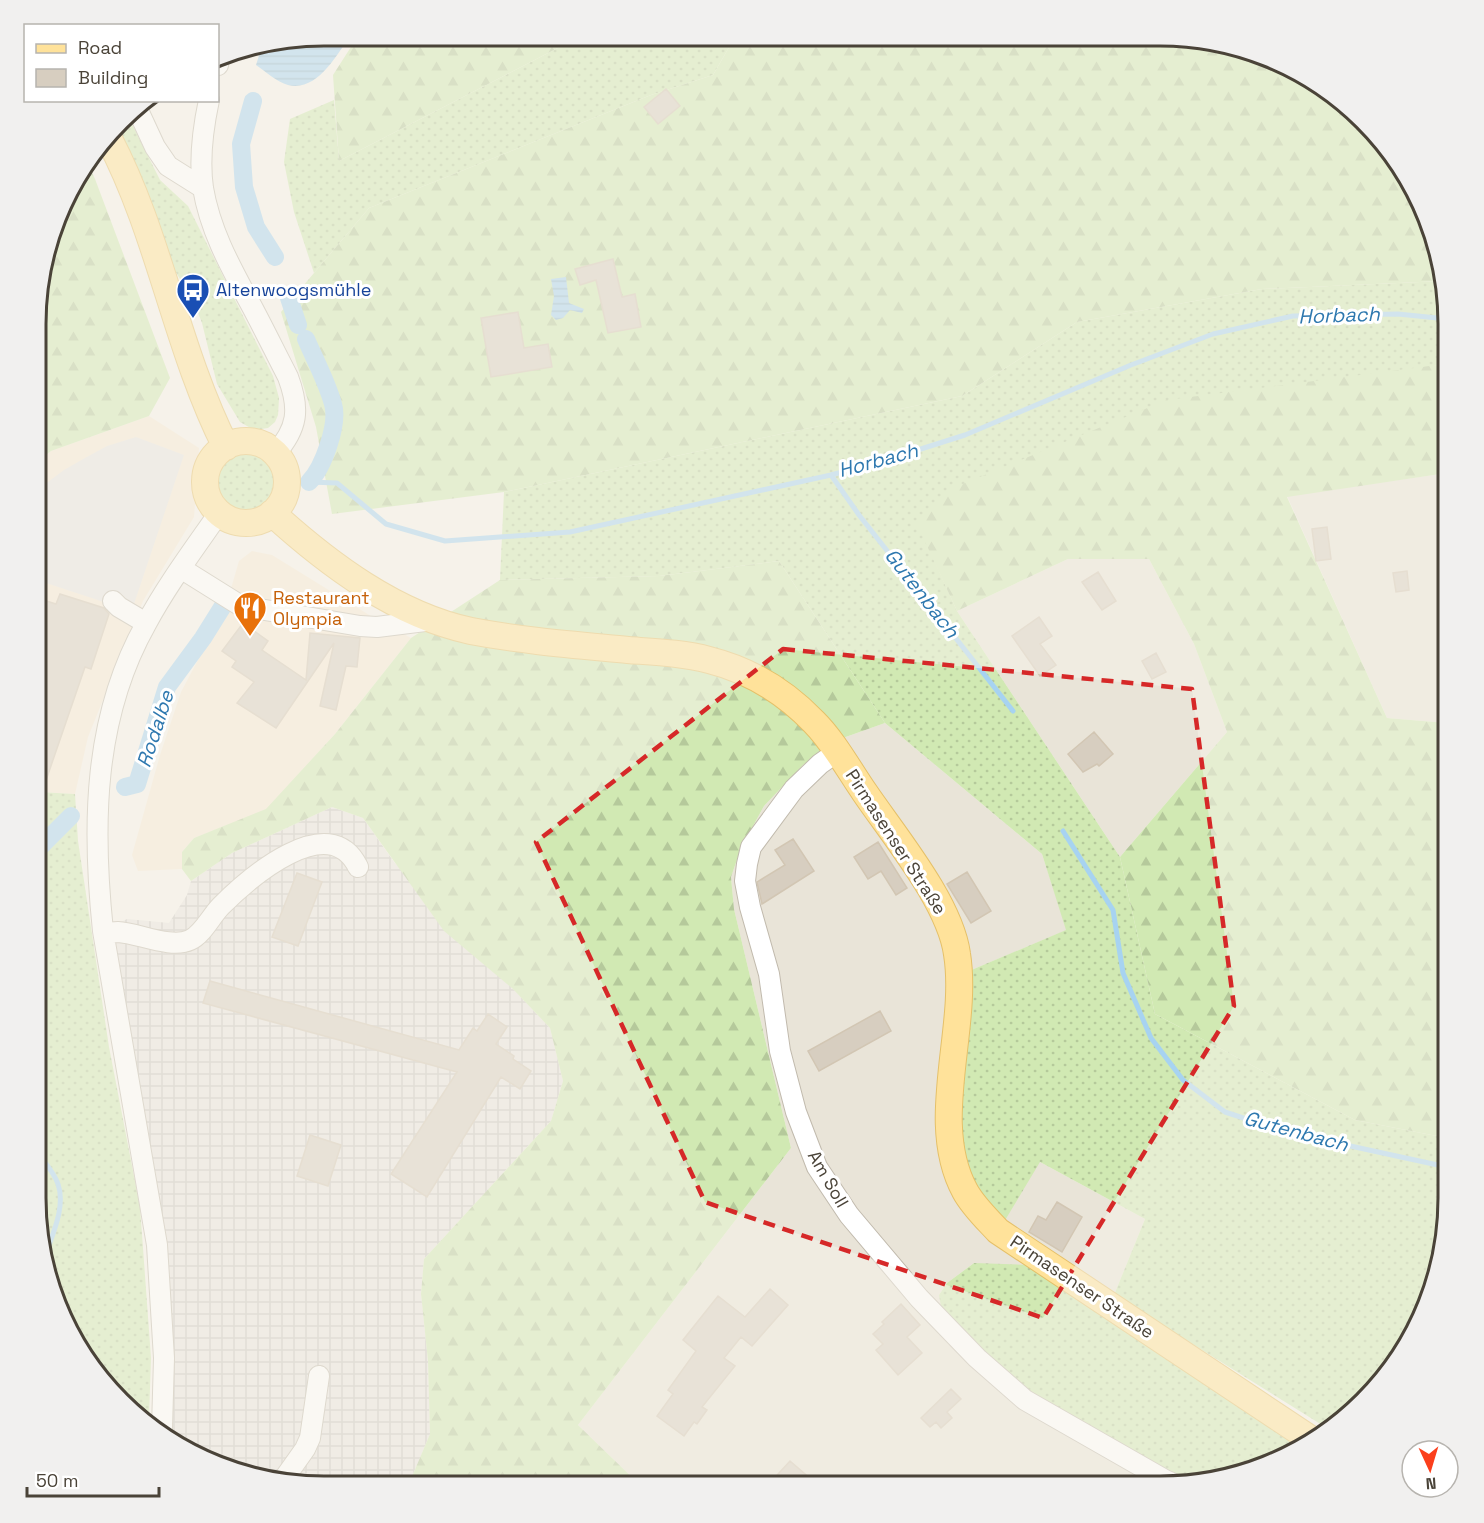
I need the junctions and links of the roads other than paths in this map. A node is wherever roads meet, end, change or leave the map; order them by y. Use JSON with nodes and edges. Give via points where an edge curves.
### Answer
{"nodes":[{"id":1,"x":209,"y":102,"type":"edge"},
{"id":2,"x":141,"y":116,"type":"edge"},
{"id":3,"x":112,"y":146,"type":"edge"},
{"id":4,"x":204,"y":188,"type":"junction"},
{"id":5,"x":226,"y":447,"type":"junction"},
{"id":6,"x":275,"y":454,"type":"junction"},
{"id":7,"x":219,"y":513,"type":"junction"},
{"id":8,"x":272,"y":513,"type":"junction"},
{"id":9,"x":182,"y":569,"type":"junction"},
{"id":10,"x":113,"y":601,"type":"dead end"},
{"id":11,"x":435,"y":620,"type":"junction"},
{"id":12,"x":146,"y":623,"type":"junction"},
{"id":13,"x":837,"y":752,"type":"junction"},
{"id":14,"x":358,"y":867,"type":"dead end"},
{"id":15,"x":104,"y":934,"type":"junction"},
{"id":16,"x":319,"y":1376,"type":"dead end"},
{"id":17,"x":162,"y":1424,"type":"edge"},
{"id":18,"x":1305,"y":1435,"type":"edge"},
{"id":19,"x":287,"y":1474,"type":"edge"},
{"id":20,"x":1159,"y":1476,"type":"edge"}],
"edges":[{"from":1,"to":4,"type":"street","via":[[203,147]]},
{"from":2,"to":4,"type":"street","via":[[168,166]]},
{"from":3,"to":5,"type":"main road","via":[[139,206],[200,390]]},
{"from":4,"to":6,"type":"street","via":[[224,253],[295,395],[293,427]]},
{"from":5,"to":6,"type":"main road","via":[[246,441],[267,447]]},
{"from":5,"to":7,"type":"main road","via":[[210,462],[205,484],[211,505]]},
{"from":6,"to":8,"type":"main road","via":[[283,465],[286,491]]},
{"from":7,"to":8,"type":"main road","via":[[251,523]]},
{"from":7,"to":9,"type":"street"},
{"from":8,"to":11,"type":"main road","name":"Pirmasenser Straße","via":[[347,575]]},
{"from":9,"to":11,"type":"street","name":"Pirmasenser Straße","via":[[247,607],[369,626]]},
{"from":9,"to":12,"type":"street"},
{"from":10,"to":12,"type":"street"},
{"from":11,"to":13,"type":"main road","name":"Pirmasenser Straße","via":[[508,636],[710,660],[782,693],[816,724]]},
{"from":12,"to":15,"type":"street","via":[[117,688],[100,765],[97,858]]},
{"from":13,"to":18,"type":"main road","name":"Pirmasenser Straße","via":[[928,886],[953,933],[958,955],[959,1007],[949,1124],[955,1168],[965,1191],[999,1231]]},
{"from":13,"to":20,"type":"street","name":"Am Soll","via":[[794,789],[751,847],[745,881],[769,974],[780,1051],[796,1112],[817,1167],[849,1215],[919,1298],[1005,1385]]},
{"from":14,"to":15,"type":"street","via":[[344,849],[326,843],[311,844],[266,869],[228,900],[191,940],[176,943],[117,932]]},
{"from":15,"to":17,"type":"street","via":[[157,1245],[164,1359]]},
{"from":16,"to":19,"type":"street","via":[[310,1437]]}]}
